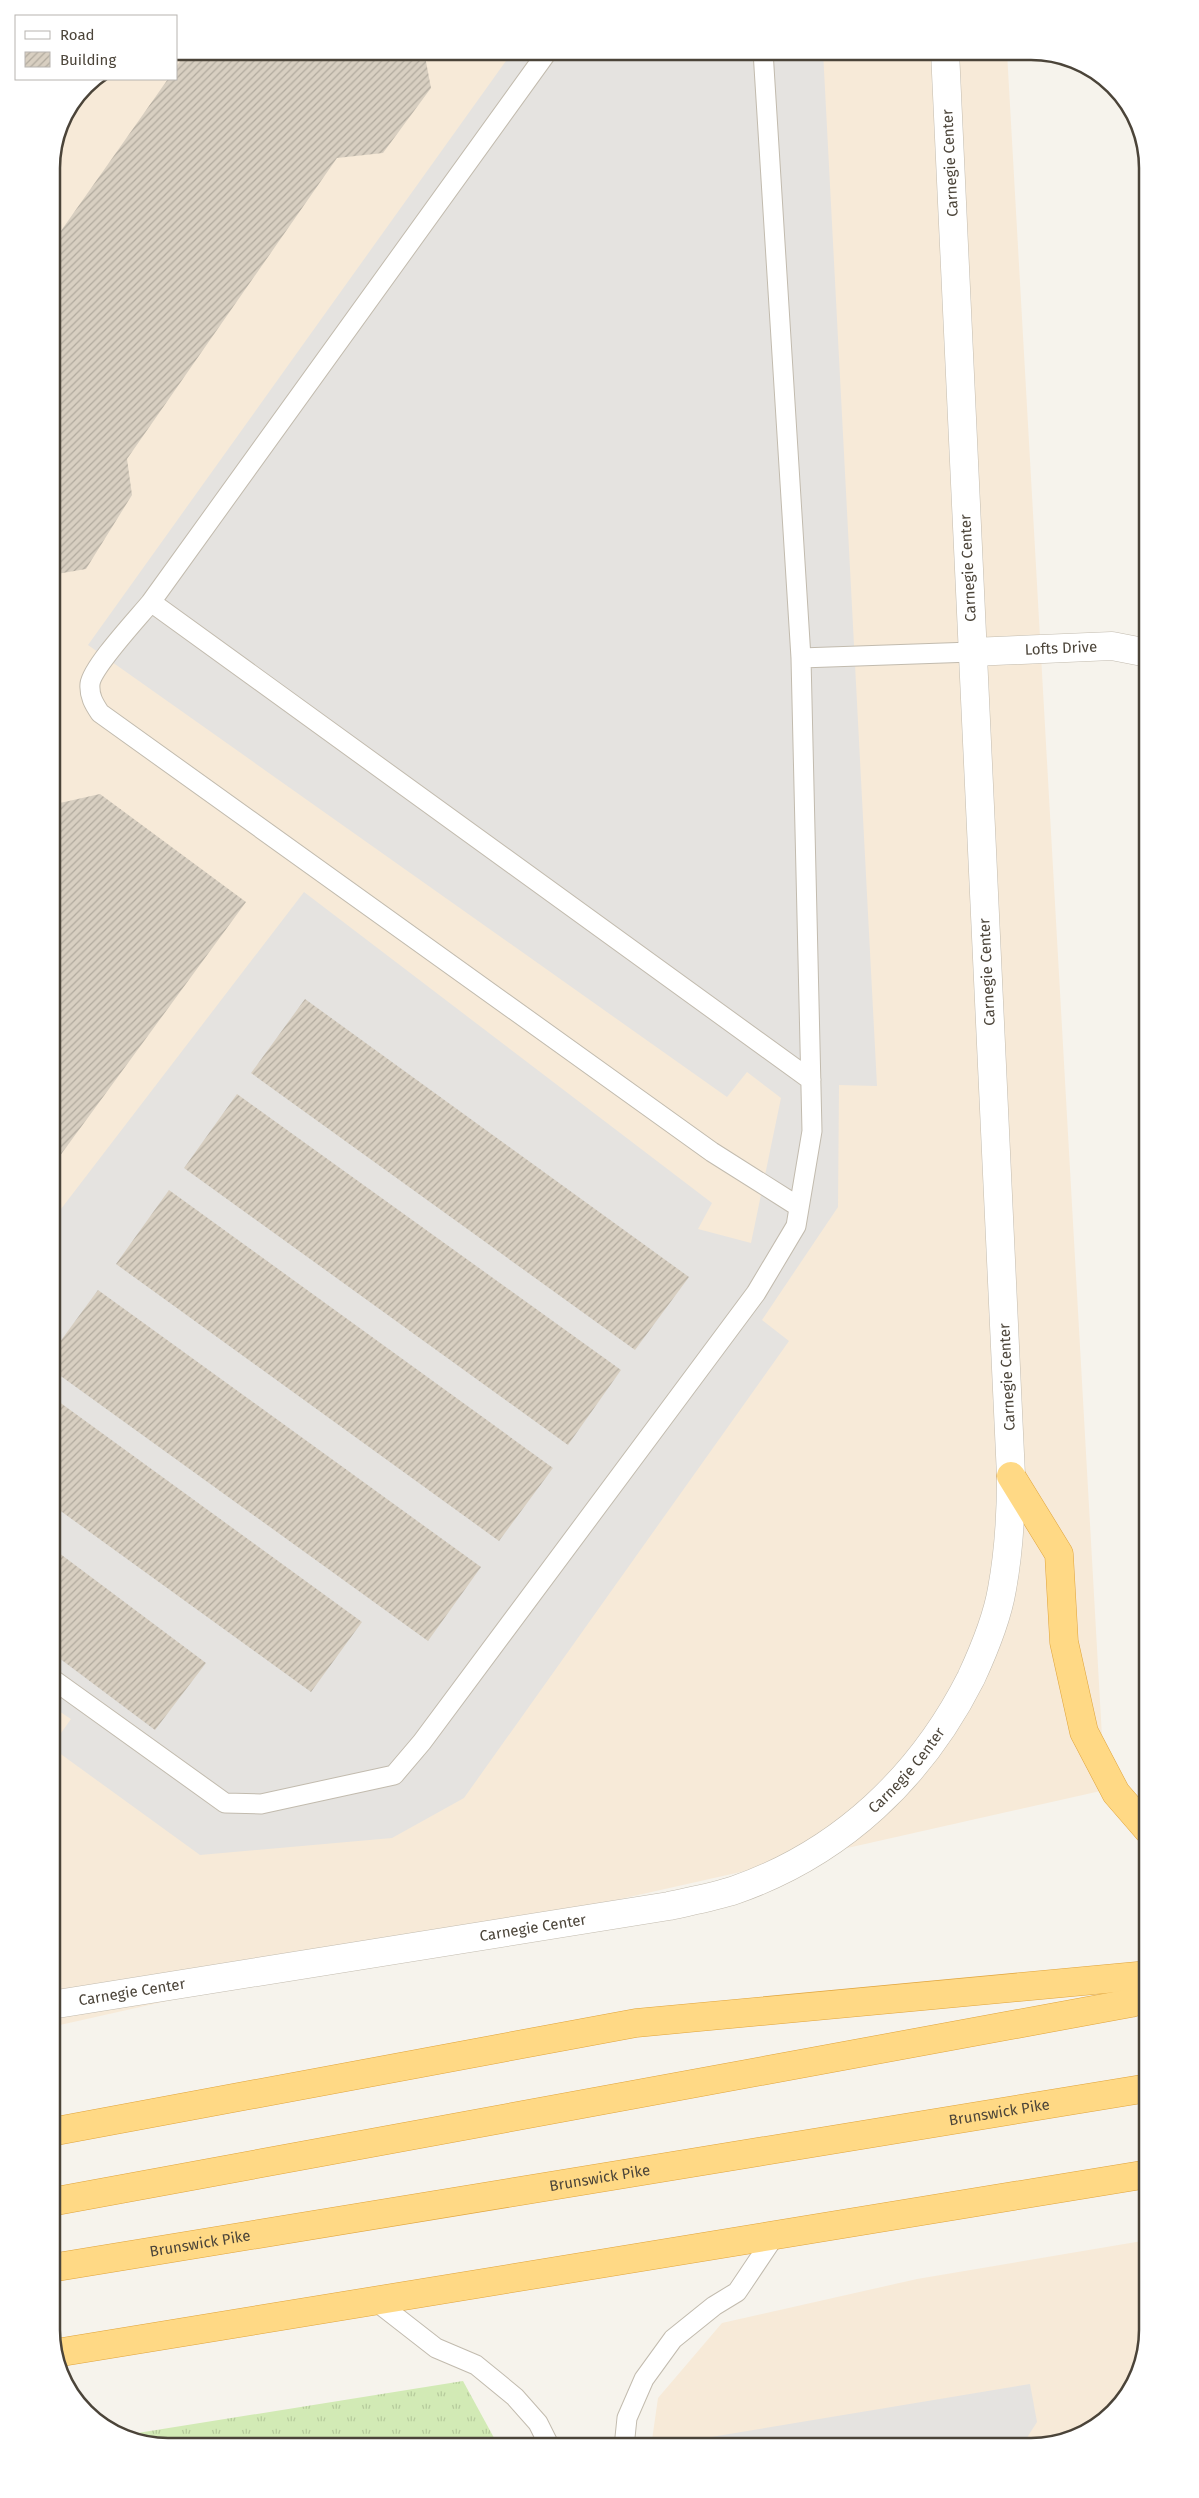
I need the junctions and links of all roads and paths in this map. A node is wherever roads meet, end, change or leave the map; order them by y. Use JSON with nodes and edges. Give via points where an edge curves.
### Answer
{"nodes":[{"id":1,"x":542,"y":60,"type":"edge"},
{"id":2,"x":764,"y":60,"type":"edge"},
{"id":3,"x":945,"y":60,"type":"edge"},
{"id":4,"x":151,"y":602,"type":"junction"},
{"id":5,"x":1139,"y":651,"type":"edge"},
{"id":6,"x":972,"y":652,"type":"junction"},
{"id":7,"x":801,"y":658,"type":"junction"},
{"id":8,"x":811,"y":1080,"type":"junction"},
{"id":9,"x":799,"y":1207,"type":"junction"},
{"id":10,"x":1011,"y":1476,"type":"junction"},
{"id":11,"x":60,"y":1684,"type":"edge"},
{"id":12,"x":1139,"y":1820,"type":"edge"},
{"id":13,"x":1139,"y":1977,"type":"edge"},
{"id":14,"x":1139,"y":2001,"type":"edge"},
{"id":15,"x":60,"y":2004,"type":"edge"},
{"id":16,"x":1139,"y":2089,"type":"edge"},
{"id":17,"x":60,"y":2130,"type":"edge"},
{"id":18,"x":1139,"y":2175,"type":"edge"},
{"id":19,"x":60,"y":2200,"type":"edge"},
{"id":20,"x":776,"y":2234,"type":"junction"},
{"id":21,"x":60,"y":2267,"type":"edge"},
{"id":22,"x":377,"y":2302,"type":"junction"},
{"id":23,"x":63,"y":2353,"type":"edge"},
{"id":24,"x":546,"y":2438,"type":"edge"},
{"id":25,"x":625,"y":2438,"type":"edge"}],
"edges":[{"from":1,"to":4,"type":"lane"},
{"from":2,"to":7,"type":"lane"},
{"from":3,"to":6,"type":"street","name":"Carnegie Center"},
{"from":4,"to":8,"type":"lane"},
{"from":4,"to":9,"type":"lane","via":[[92,674],[90,693],[100,713],[704,1146]]},
{"from":5,"to":6,"type":"street","name":"Lofts Drive","via":[[1112,646]]},
{"from":6,"to":7,"type":"lane"},
{"from":6,"to":10,"type":"street","name":"Carnegie Center"},
{"from":7,"to":8,"type":"lane"},
{"from":8,"to":9,"type":"lane","via":[[812,1131]]},
{"from":9,"to":11,"type":"lane","via":[[796,1226],[756,1293],[394,1775],[261,1804],[225,1802]]},
{"from":10,"to":12,"type":"highway","via":[[1059,1554],[1064,1642],[1084,1732],[1116,1793]]},
{"from":10,"to":15,"type":"street","name":"Carnegie Center","via":[[1011,1520],[1002,1590],[984,1651],[952,1715],[915,1767],[864,1817],[800,1861],[735,1890],[669,1906]]},
{"from":13,"to":17,"type":"highway","via":[[636,2023]]},
{"from":14,"to":19,"type":"highway"},
{"from":16,"to":21,"type":"highway","name":"Brunswick Pike"},
{"from":18,"to":20,"type":"highway"},
{"from":20,"to":22,"type":"highway"},
{"from":20,"to":25,"type":"lane","via":[[737,2292],[714,2306],[667,2347],[644,2379],[627,2418]]},
{"from":22,"to":23,"type":"highway"},
{"from":22,"to":24,"type":"lane","via":[[436,2348],[476,2364],[515,2397],[538,2423]]}]}
